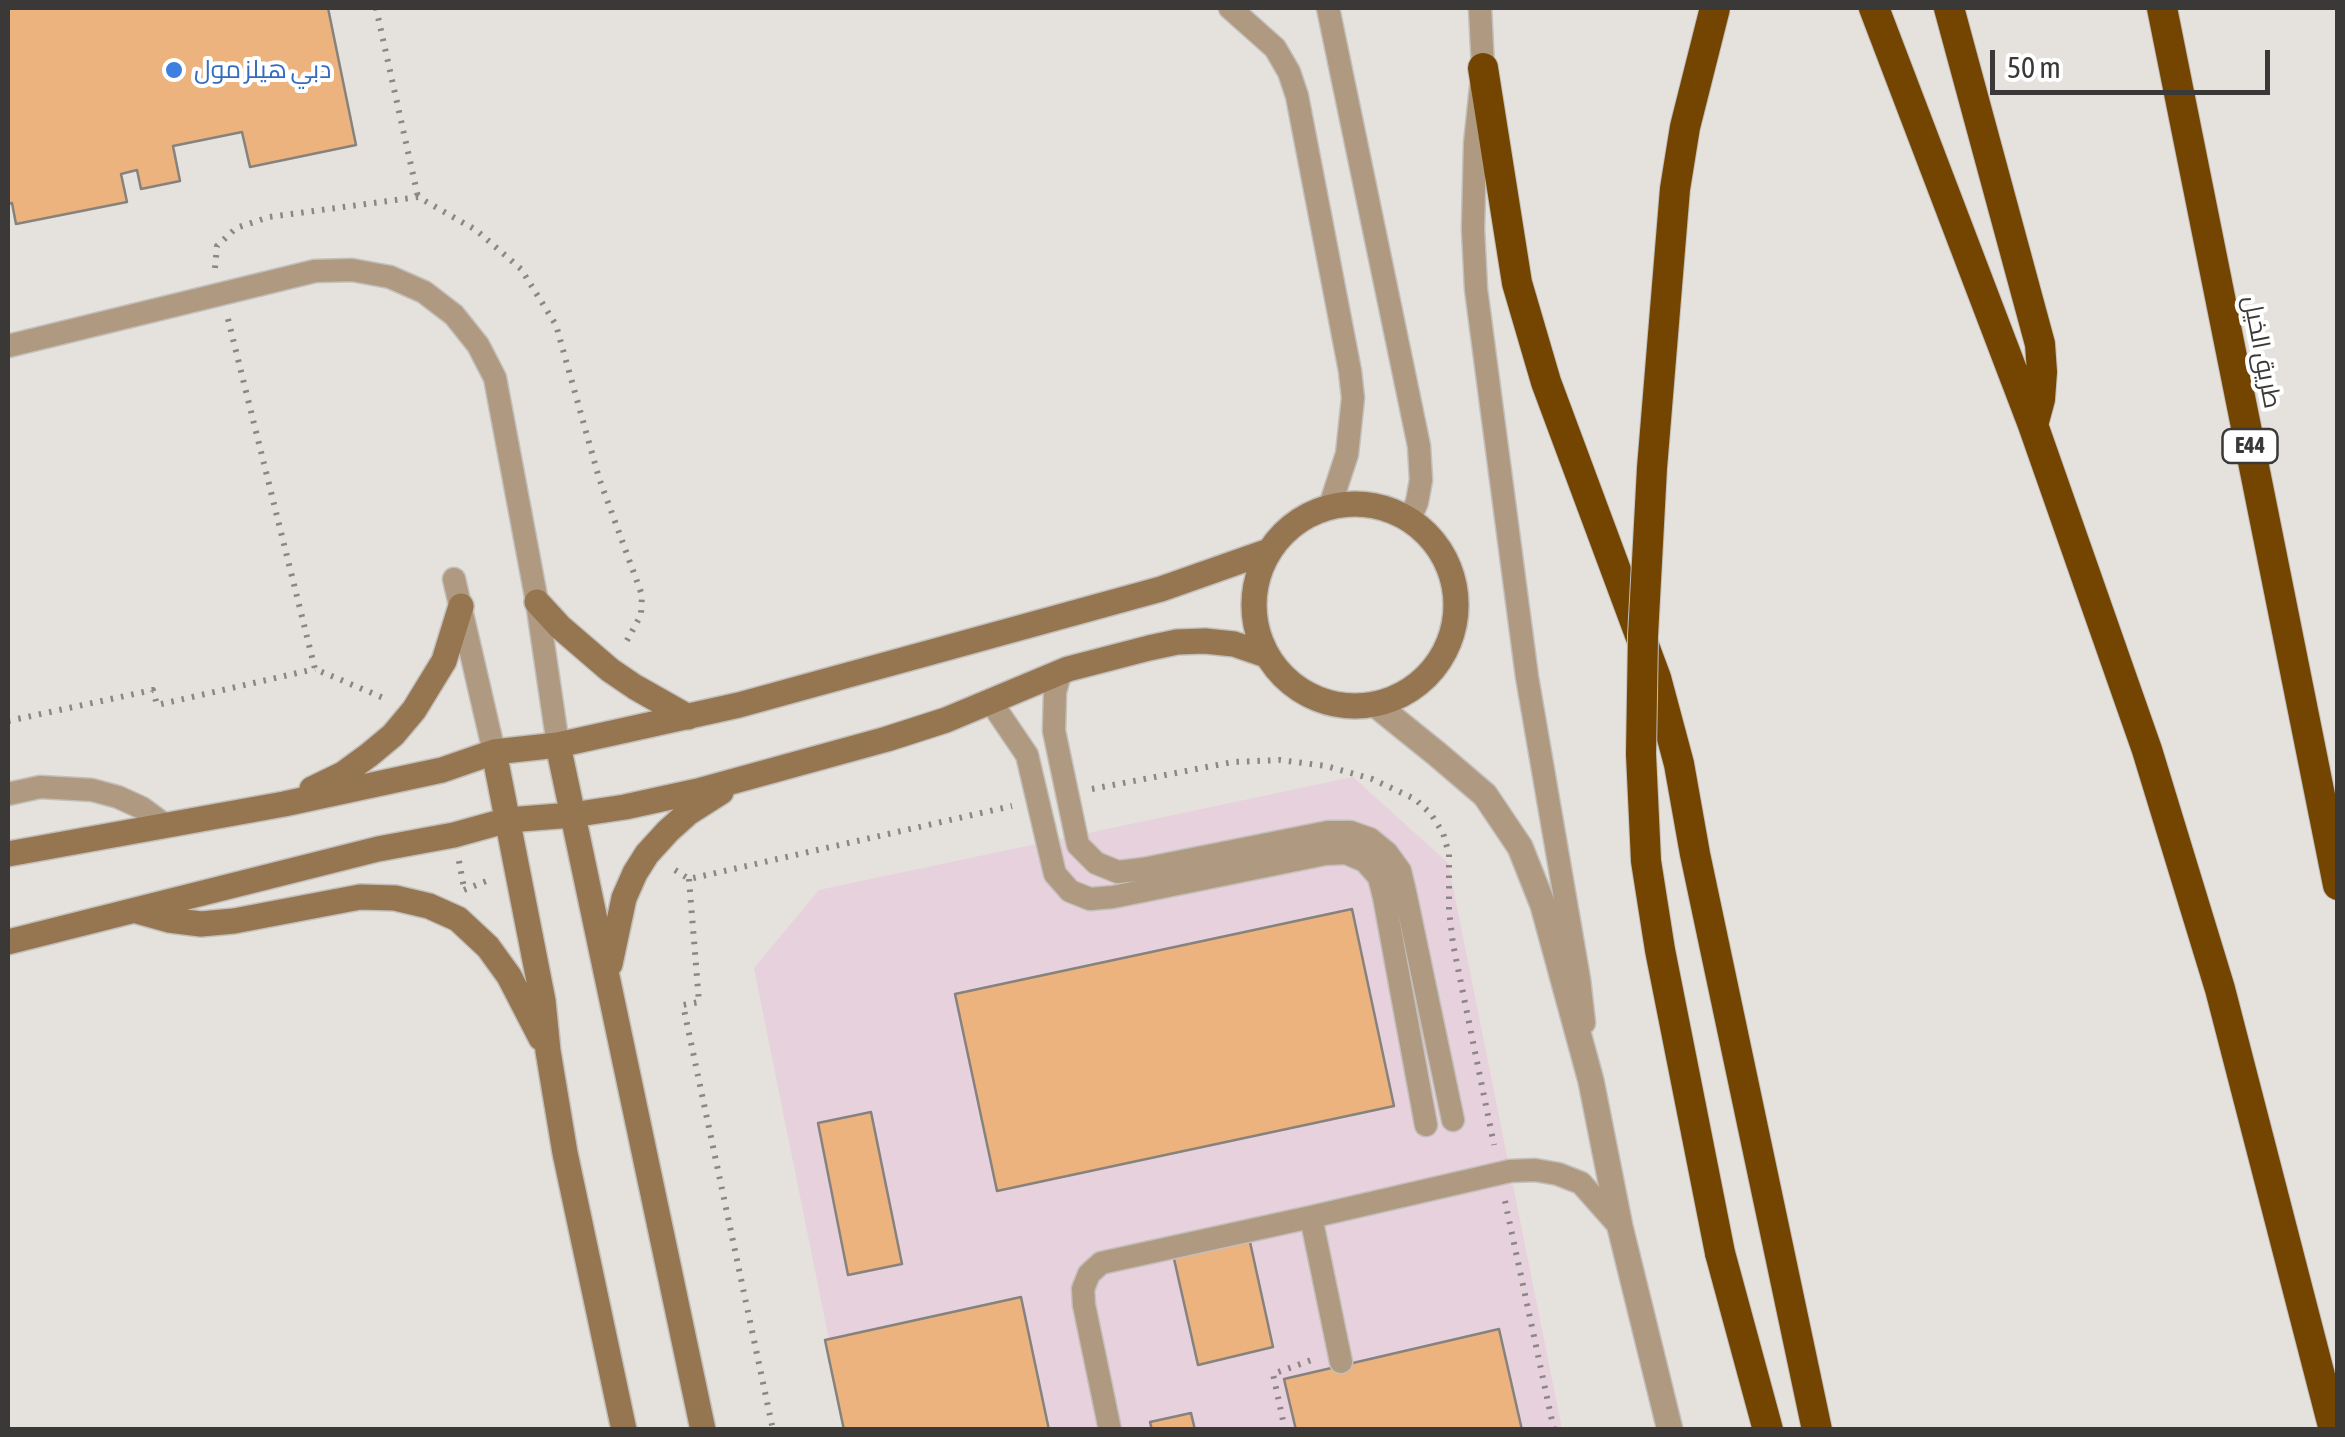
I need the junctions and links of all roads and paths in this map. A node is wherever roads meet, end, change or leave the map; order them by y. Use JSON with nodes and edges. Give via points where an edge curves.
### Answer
{"nodes":[{"id":1,"x":376,"y":8,"type":"edge"},
{"id":2,"x":1230,"y":8,"type":"edge"},
{"id":3,"x":1328,"y":8,"type":"edge"},
{"id":4,"x":1480,"y":8,"type":"edge"},
{"id":5,"x":1715,"y":8,"type":"edge"},
{"id":6,"x":1874,"y":8,"type":"edge"},
{"id":7,"x":1949,"y":8,"type":"edge"},
{"id":8,"x":2162,"y":8,"type":"edge"},
{"id":9,"x":1483,"y":68,"type":"junction"},
{"id":10,"x":418,"y":197,"type":"dead end"},
{"id":11,"x":222,"y":294,"type":"junction"},
{"id":12,"x":8,"y":346,"type":"edge"},
{"id":13,"x":2033,"y":425,"type":"junction"},
{"id":14,"x":1330,"y":506,"type":"junction"},
{"id":15,"x":1410,"y":519,"type":"junction"},
{"id":16,"x":1269,"y":551,"type":"junction"},
{"id":17,"x":454,"y":579,"type":"dead end"},
{"id":18,"x":538,"y":602,"type":"junction"},
{"id":19,"x":460,"y":606,"type":"junction"},
{"id":20,"x":1266,"y":654,"type":"junction"},
{"id":21,"x":1068,"y":668,"type":"junction"},
{"id":22,"x":315,"y":669,"type":"junction"},
{"id":23,"x":990,"y":702,"type":"junction"},
{"id":24,"x":1374,"y":704,"type":"junction"},
{"id":25,"x":414,"y":710,"type":"junction"},
{"id":26,"x":688,"y":717,"type":"junction"},
{"id":27,"x":8,"y":721,"type":"edge"},
{"id":28,"x":558,"y":745,"type":"junction"},
{"id":29,"x":494,"y":752,"type":"junction"},
{"id":30,"x":740,"y":780,"type":"junction"},
{"id":31,"x":8,"y":794,"type":"edge"},
{"id":32,"x":1067,"y":794,"type":"junction"},
{"id":33,"x":1038,"y":800,"type":"junction"},
{"id":34,"x":284,"y":804,"type":"junction"},
{"id":35,"x":572,"y":815,"type":"junction"},
{"id":36,"x":508,"y":820,"type":"junction"},
{"id":37,"x":165,"y":826,"type":"junction"},
{"id":38,"x":8,"y":854,"type":"edge"},
{"id":39,"x":648,"y":854,"type":"junction"},
{"id":40,"x":518,"y":869,"type":"junction"},
{"id":41,"x":690,"y":879,"type":"junction"},
{"id":42,"x":2338,"y":885,"type":"edge"},
{"id":43,"x":137,"y":911,"type":"junction"},
{"id":44,"x":458,"y":919,"type":"junction"},
{"id":45,"x":8,"y":942,"type":"edge"},
{"id":46,"x":608,"y":974,"type":"junction"},
{"id":47,"x":548,"y":1050,"type":"junction"},
{"id":48,"x":1591,"y":1082,"type":"junction"},
{"id":49,"x":1453,"y":1120,"type":"dead end"},
{"id":50,"x":1426,"y":1124,"type":"dead end"},
{"id":51,"x":1500,"y":1173,"type":"junction"},
{"id":52,"x":1312,"y":1217,"type":"junction"},
{"id":53,"x":1620,"y":1228,"type":"junction"},
{"id":54,"x":1340,"y":1356,"type":"joint"},
{"id":55,"x":624,"y":1430,"type":"edge"},
{"id":56,"x":703,"y":1430,"type":"edge"},
{"id":57,"x":773,"y":1430,"type":"edge"},
{"id":58,"x":1110,"y":1430,"type":"edge"},
{"id":59,"x":1285,"y":1430,"type":"edge"},
{"id":60,"x":1554,"y":1430,"type":"edge"},
{"id":61,"x":1670,"y":1430,"type":"edge"},
{"id":62,"x":1768,"y":1430,"type":"edge"},
{"id":63,"x":1817,"y":1430,"type":"edge"},
{"id":64,"x":2334,"y":1430,"type":"edge"}],
"edges":[{"from":1,"to":10,"type":"path"},
{"from":2,"to":14,"type":"lane","via":[[1275,48],[1297,96],[1353,398],[1347,454]]},
{"from":3,"to":15,"type":"lane","via":[[1419,446],[1421,480]]},
{"from":4,"to":9,"type":"lane"},
{"from":5,"to":62,"type":"highway","bridge":true,"via":[[1675,189],[1652,468],[1642,754],[1646,861],[1660,950],[1720,1253]]},
{"from":6,"to":13,"type":"highway"},
{"from":7,"to":13,"type":"highway","via":[[2040,344]]},
{"from":8,"to":42,"type":"highway","name":"طريق الخيل","number":"E44"},
{"from":9,"to":48,"type":"lane","via":[[1476,290],[1527,677]]},
{"from":9,"to":63,"type":"highway","via":[[1516,283],[1656,678],[1679,764]]},
{"from":11,"to":12,"type":"lane"},
{"from":11,"to":18,"type":"lane","via":[[314,271],[352,270],[424,292],[454,315],[495,378]]},
{"from":11,"to":22,"type":"path"},
{"from":13,"to":64,"type":"highway","via":[[2107,632],[2220,989]]},
{"from":14,"to":15,"type":"main road","via":[[1385,508]]},
{"from":14,"to":16,"type":"main road","via":[[1295,523]]},
{"from":15,"to":24,"type":"main road","via":[[1436,542],[1451,572],[1456,606],[1450,640],[1433,670],[1406,692]]},
{"from":16,"to":20,"type":"main road","via":[[1254,592]]},
{"from":16,"to":26,"type":"main road","via":[[1161,589]]},
{"from":17,"to":19,"type":"lane"},
{"from":18,"to":26,"type":"main road","via":[[610,670]]},
{"from":18,"to":28,"type":"lane"},
{"from":19,"to":25,"type":"main road","via":[[444,661]]},
{"from":19,"to":29,"type":"lane"},
{"from":20,"to":21,"type":"main road","via":[[1234,644],[1177,642]]},
{"from":20,"to":24,"type":"main road","via":[[1312,697]]},
{"from":21,"to":23,"type":"main road"},
{"from":21,"to":32,"type":"lane","via":[[1060,674],[1053,712]]},
{"from":22,"to":25,"type":"path"},
{"from":22,"to":27,"type":"path","via":[[157,705],[153,690]]},
{"from":23,"to":30,"type":"main road"},
{"from":23,"to":33,"type":"lane","via":[[1026,755]]},
{"from":24,"to":48,"type":"street","via":[[1484,795],[1520,847],[1543,905]]},
{"from":25,"to":34,"type":"main road","via":[[342,774]]},
{"from":26,"to":28,"type":"main road"},
{"from":28,"to":29,"type":"main road"},
{"from":28,"to":35,"type":"main road"},
{"from":29,"to":34,"type":"main road"},
{"from":29,"to":36,"type":"main road"},
{"from":30,"to":35,"type":"main road"},
{"from":30,"to":39,"type":"main road","via":[[668,830]]},
{"from":31,"to":37,"type":"lane","via":[[40,787],[92,790],[142,808]]},
{"from":32,"to":49,"type":"lane","via":[[1078,845],[1118,872],[1328,832],[1350,832],[1388,852],[1400,871]]},
{"from":32,"to":51,"type":"path","via":[[1233,762],[1280,760],[1372,779],[1431,814],[1449,854],[1453,944]]},
{"from":33,"to":41,"type":"path"},
{"from":33,"to":50,"type":"lane","via":[[1055,874],[1070,891],[1090,899],[1326,854],[1365,862],[1379,877],[1384,897]]},
{"from":34,"to":37,"type":"main road"},
{"from":35,"to":36,"type":"main road"},
{"from":35,"to":46,"type":"main road"},
{"from":36,"to":40,"type":"main road"},
{"from":36,"to":43,"type":"main road"},
{"from":37,"to":38,"type":"main road"},
{"from":39,"to":41,"type":"path"},
{"from":39,"to":46,"type":"main road","via":[[624,898]]},
{"from":40,"to":44,"type":"path","via":[[464,889]]},
{"from":40,"to":47,"type":"main road"},
{"from":41,"to":57,"type":"path","via":[[699,1002],[683,1004]]},
{"from":43,"to":44,"type":"main road","via":[[201,924],[360,897],[395,898]]},
{"from":43,"to":45,"type":"main road"},
{"from":44,"to":47,"type":"main road","via":[[508,976]]},
{"from":46,"to":56,"type":"main road"},
{"from":47,"to":55,"type":"main road"},
{"from":48,"to":53,"type":"street"},
{"from":51,"to":52,"type":"lane"},
{"from":51,"to":53,"type":"lane","via":[[1534,1170],[1582,1183]]},
{"from":51,"to":60,"type":"path"},
{"from":52,"to":54,"type":"lane"},
{"from":52,"to":58,"type":"lane","via":[[1116,1258],[1089,1274],[1084,1305]]},
{"from":53,"to":61,"type":"street"},
{"from":54,"to":59,"type":"path","via":[[1273,1374]]}]}
